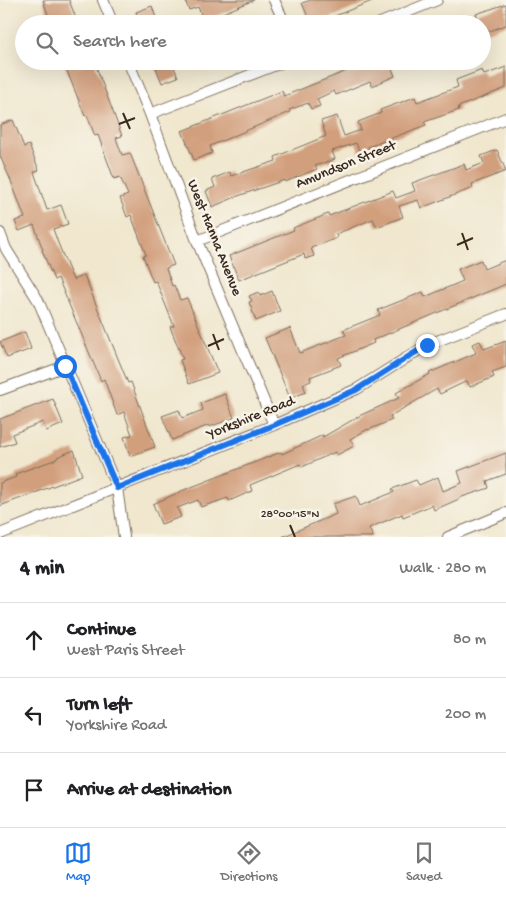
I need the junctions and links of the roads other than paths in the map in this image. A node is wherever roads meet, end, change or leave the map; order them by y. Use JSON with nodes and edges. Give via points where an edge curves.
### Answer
{"nodes":[{"id":1,"x":103,"y":0,"type":"edge"},
{"id":2,"x":274,"y":0,"type":"edge"},
{"id":3,"x":437,"y":0,"type":"edge"},
{"id":4,"x":109,"y":15,"type":"edge"},
{"id":5,"x":281,"y":15,"type":"edge"},
{"id":6,"x":400,"y":15,"type":"edge"},
{"id":7,"x":132,"y":70,"type":"edge"},
{"id":8,"x":263,"y":70,"type":"edge"},
{"id":9,"x":150,"y":114,"type":"junction"},
{"id":10,"x":506,"y":118,"type":"edge"},
{"id":11,"x":0,"y":234,"type":"edge"},
{"id":12,"x":197,"y":241,"type":"junction"},
{"id":13,"x":506,"y":314,"type":"edge"},
{"id":14,"x":65,"y":366,"type":"junction"},
{"id":15,"x":0,"y":390,"type":"edge"},
{"id":16,"x":274,"y":425,"type":"junction"},
{"id":17,"x":117,"y":488,"type":"junction"},
{"id":18,"x":506,"y":513,"type":"edge"},
{"id":19,"x":0,"y":534,"type":"edge"},
{"id":20,"x":124,"y":537,"type":"edge"},
{"id":21,"x":448,"y":537,"type":"edge"}],
"edges":[{"from":1,"to":4,"type":"street"},
{"from":2,"to":5,"type":"street"},
{"from":3,"to":6,"type":"street"},
{"from":7,"to":9,"type":"street","name":"West Hanna Avenue"},
{"from":8,"to":9,"type":"street"},
{"from":9,"to":12,"type":"street","name":"West Hanna Avenue"},
{"from":10,"to":12,"type":"street","name":"Amundson Street"},
{"from":11,"to":14,"type":"street","via":[[38,300]]},
{"from":12,"to":16,"type":"street","name":"West Hanna Avenue"},
{"from":13,"to":16,"type":"street","name":"Yorkshire Road","via":[[427,345],[356,390]]},
{"from":14,"to":15,"type":"street"},
{"from":14,"to":17,"type":"street"},
{"from":16,"to":17,"type":"street","name":"Yorkshire Road"},
{"from":17,"to":19,"type":"street","name":"Yorkshire Road"},
{"from":17,"to":20,"type":"street"},
{"from":18,"to":21,"type":"street"}]}
